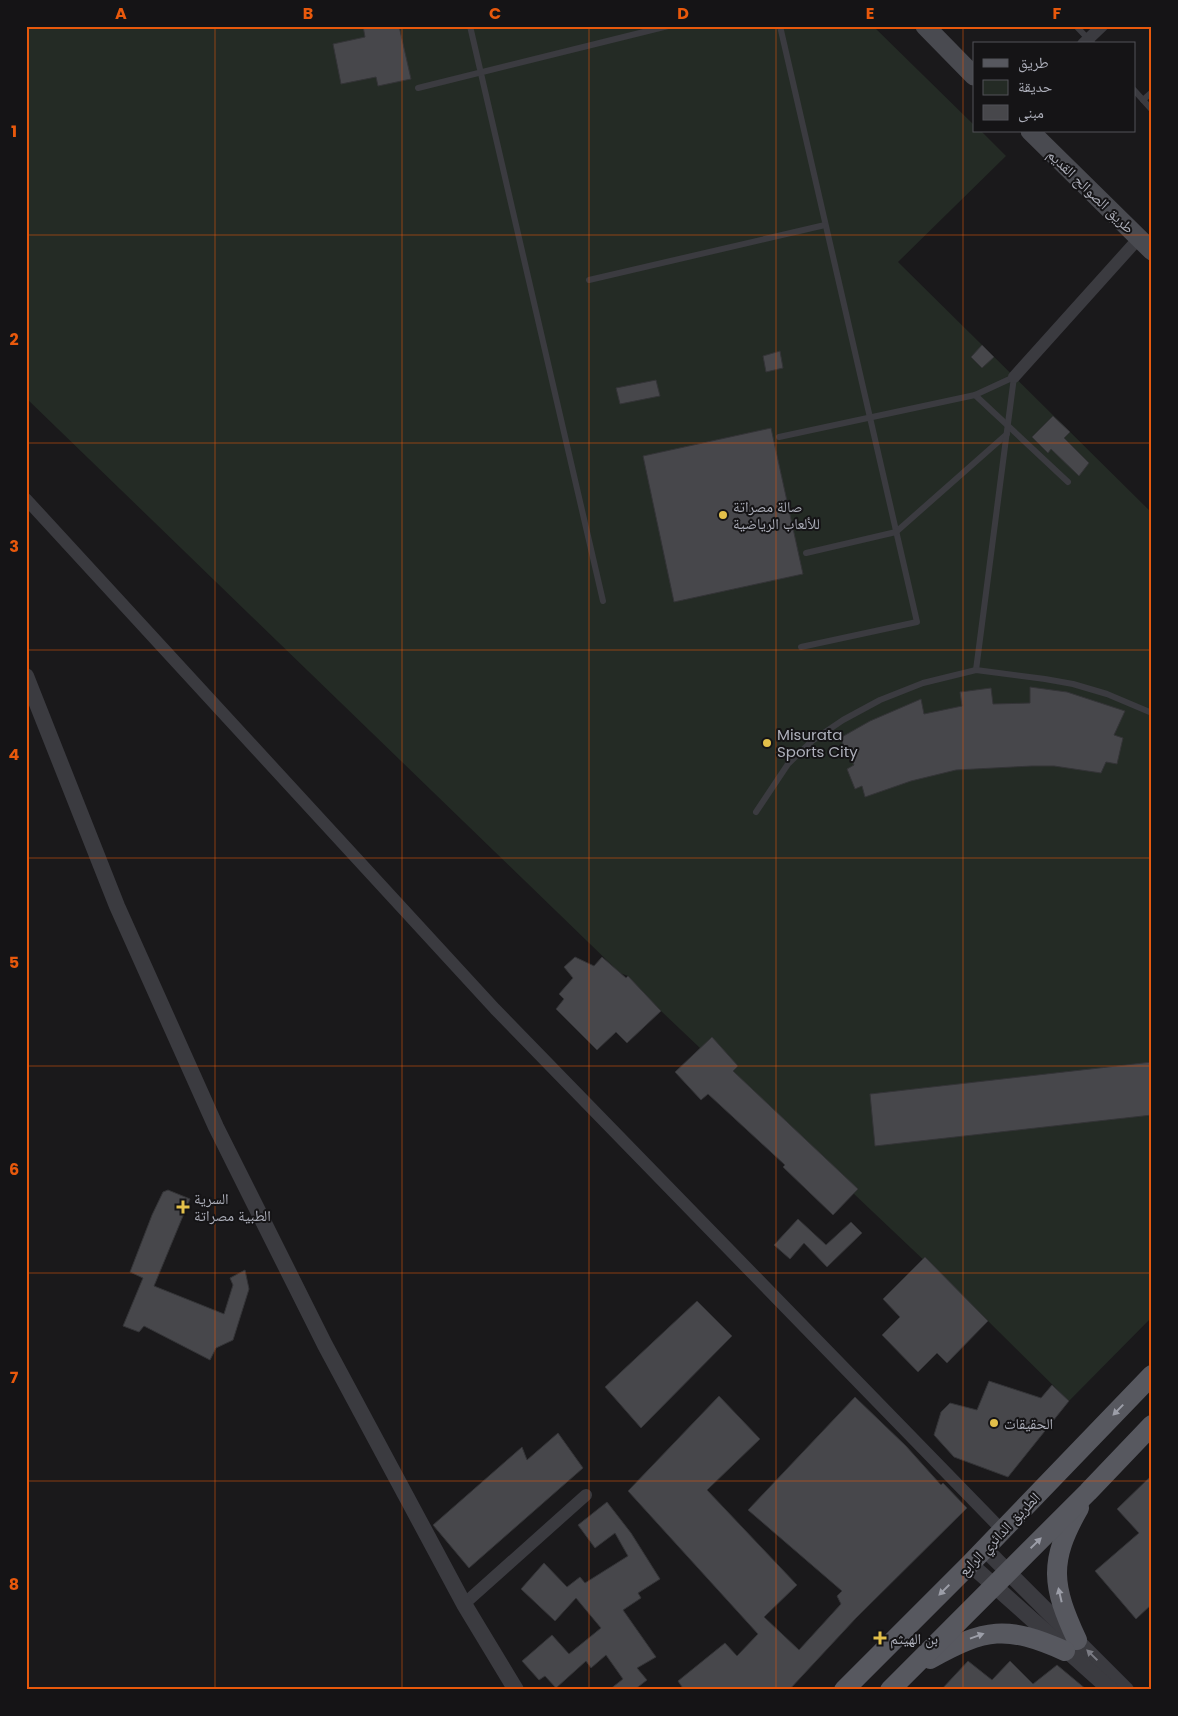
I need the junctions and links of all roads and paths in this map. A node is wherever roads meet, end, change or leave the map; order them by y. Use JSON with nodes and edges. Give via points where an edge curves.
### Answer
{"nodes":[{"id":1,"x":470,"y":26,"type":"edge"},
{"id":2,"x":668,"y":26,"type":"edge"},
{"id":3,"x":780,"y":26,"type":"edge"},
{"id":4,"x":925,"y":26,"type":"edge"},
{"id":5,"x":1076,"y":26,"type":"edge"},
{"id":6,"x":1102,"y":26,"type":"edge"},
{"id":7,"x":1088,"y":42,"type":"edge"},
{"id":8,"x":480,"y":71,"type":"junction"},
{"id":9,"x":973,"y":75,"type":"edge"},
{"id":10,"x":418,"y":88,"type":"dead end"},
{"id":11,"x":1136,"y":92,"type":"edge"},
{"id":12,"x":1152,"y":92,"type":"edge"},
{"id":13,"x":1143,"y":100,"type":"junction"},
{"id":14,"x":1152,"y":110,"type":"edge"},
{"id":15,"x":1031,"y":132,"type":"edge"},
{"id":16,"x":825,"y":224,"type":"junction"},
{"id":17,"x":1145,"y":245,"type":"edge"},
{"id":18,"x":589,"y":280,"type":"dead end"},
{"id":19,"x":1014,"y":377,"type":"junction"},
{"id":20,"x":975,"y":395,"type":"junction"},
{"id":21,"x":870,"y":418,"type":"junction"},
{"id":22,"x":1008,"y":426,"type":"junction"},
{"id":23,"x":1007,"y":434,"type":"junction"},
{"id":24,"x":780,"y":437,"type":"dead end"},
{"id":25,"x":1068,"y":482,"type":"dead end"},
{"id":26,"x":26,"y":499,"type":"edge"},
{"id":27,"x":896,"y":532,"type":"junction"},
{"id":28,"x":806,"y":552,"type":"dead end"},
{"id":29,"x":603,"y":601,"type":"dead end"},
{"id":30,"x":801,"y":647,"type":"dead end"},
{"id":31,"x":976,"y":670,"type":"junction"},
{"id":32,"x":26,"y":676,"type":"edge"},
{"id":33,"x":1152,"y":713,"type":"edge"},
{"id":34,"x":756,"y":812,"type":"dead end"},
{"id":35,"x":1152,"y":1375,"type":"edge"},
{"id":36,"x":1152,"y":1425,"type":"edge"},
{"id":37,"x":1088,"y":1492,"type":"junction"},
{"id":38,"x":586,"y":1495,"type":"dead end"},
{"id":39,"x":1002,"y":1530,"type":"junction"},
{"id":40,"x":984,"y":1549,"type":"junction"},
{"id":41,"x":970,"y":1564,"type":"junction"},
{"id":42,"x":1007,"y":1571,"type":"junction"},
{"id":43,"x":993,"y":1585,"type":"junction"},
{"id":44,"x":464,"y":1604,"type":"junction"},
{"id":45,"x":1071,"y":1646,"type":"junction"},
{"id":46,"x":891,"y":1689,"type":"edge"},
{"id":47,"x":516,"y":1690,"type":"edge"},
{"id":48,"x":844,"y":1690,"type":"edge"},
{"id":49,"x":1111,"y":1690,"type":"edge"},
{"id":50,"x":1126,"y":1690,"type":"edge"}],
"edges":[{"from":1,"to":8,"type":"lane"},
{"from":2,"to":8,"type":"lane"},
{"from":3,"to":16,"type":"lane"},
{"from":4,"to":9,"type":"main road"},
{"from":5,"to":7,"type":"lane"},
{"from":6,"to":7,"type":"street"},
{"from":8,"to":10,"type":"lane"},
{"from":8,"to":29,"type":"lane"},
{"from":11,"to":13,"type":"lane"},
{"from":12,"to":13,"type":"lane"},
{"from":13,"to":14,"type":"lane"},
{"from":15,"to":17,"type":"main road","name":"طريق الصوالح القديم"},
{"from":16,"to":18,"type":"lane"},
{"from":16,"to":21,"type":"lane"},
{"from":17,"to":19,"type":"street"},
{"from":19,"to":20,"type":"lane"},
{"from":19,"to":22,"type":"lane"},
{"from":20,"to":21,"type":"lane"},
{"from":20,"to":22,"type":"lane"},
{"from":21,"to":24,"type":"lane"},
{"from":21,"to":27,"type":"lane"},
{"from":22,"to":23,"type":"lane"},
{"from":22,"to":25,"type":"lane"},
{"from":23,"to":27,"type":"lane"},
{"from":23,"to":31,"type":"lane"},
{"from":26,"to":39,"type":"street","via":[[495,1009]]},
{"from":27,"to":28,"type":"lane"},
{"from":27,"to":30,"type":"lane","via":[[917,622]]},
{"from":31,"to":33,"type":"lane","via":[[1073,684]]},
{"from":31,"to":34,"type":"lane","via":[[923,683],[842,720],[812,740],[788,764]]},
{"from":32,"to":44,"type":"street","via":[[117,906],[216,1127],[325,1346]]},
{"from":35,"to":39,"type":"main road","name":"الطريق الدائري الرابع","one_way":true},
{"from":36,"to":37,"type":"main road","name":"الطريق الدائري الرابع"},
{"from":42,"to":37,"type":"main road","name":"الطريق الدائري الرابع","one_way":true},
{"from":45,"to":37,"type":"main road","one_way":true,"via":[[1056,1580],[1057,1560],[1070,1524]]},
{"from":38,"to":44,"type":"street"},
{"from":39,"to":40,"type":"main road","name":"الطريق الدائري الرابع"},
{"from":40,"to":41,"type":"main road","name":"الطريق الدائري الرابع"},
{"from":40,"to":42,"type":"street"},
{"from":41,"to":43,"type":"street"},
{"from":41,"to":48,"type":"main road","name":"الطريق الدائري الرابع","one_way":true},
{"from":42,"to":43,"type":"main road","name":"الطريق الدائري الرابع"},
{"from":42,"to":45,"type":"street"},
{"from":43,"to":45,"type":"street"},
{"from":43,"to":46,"type":"main road","name":"الطريق الدائري الرابع"},
{"from":44,"to":47,"type":"street"},
{"from":46,"to":45,"type":"main road","one_way":true,"via":[[928,1660],[958,1643],[985,1634],[1012,1632]]},
{"from":45,"to":49,"type":"street"},
{"from":50,"to":45,"type":"street","one_way":true}]}
